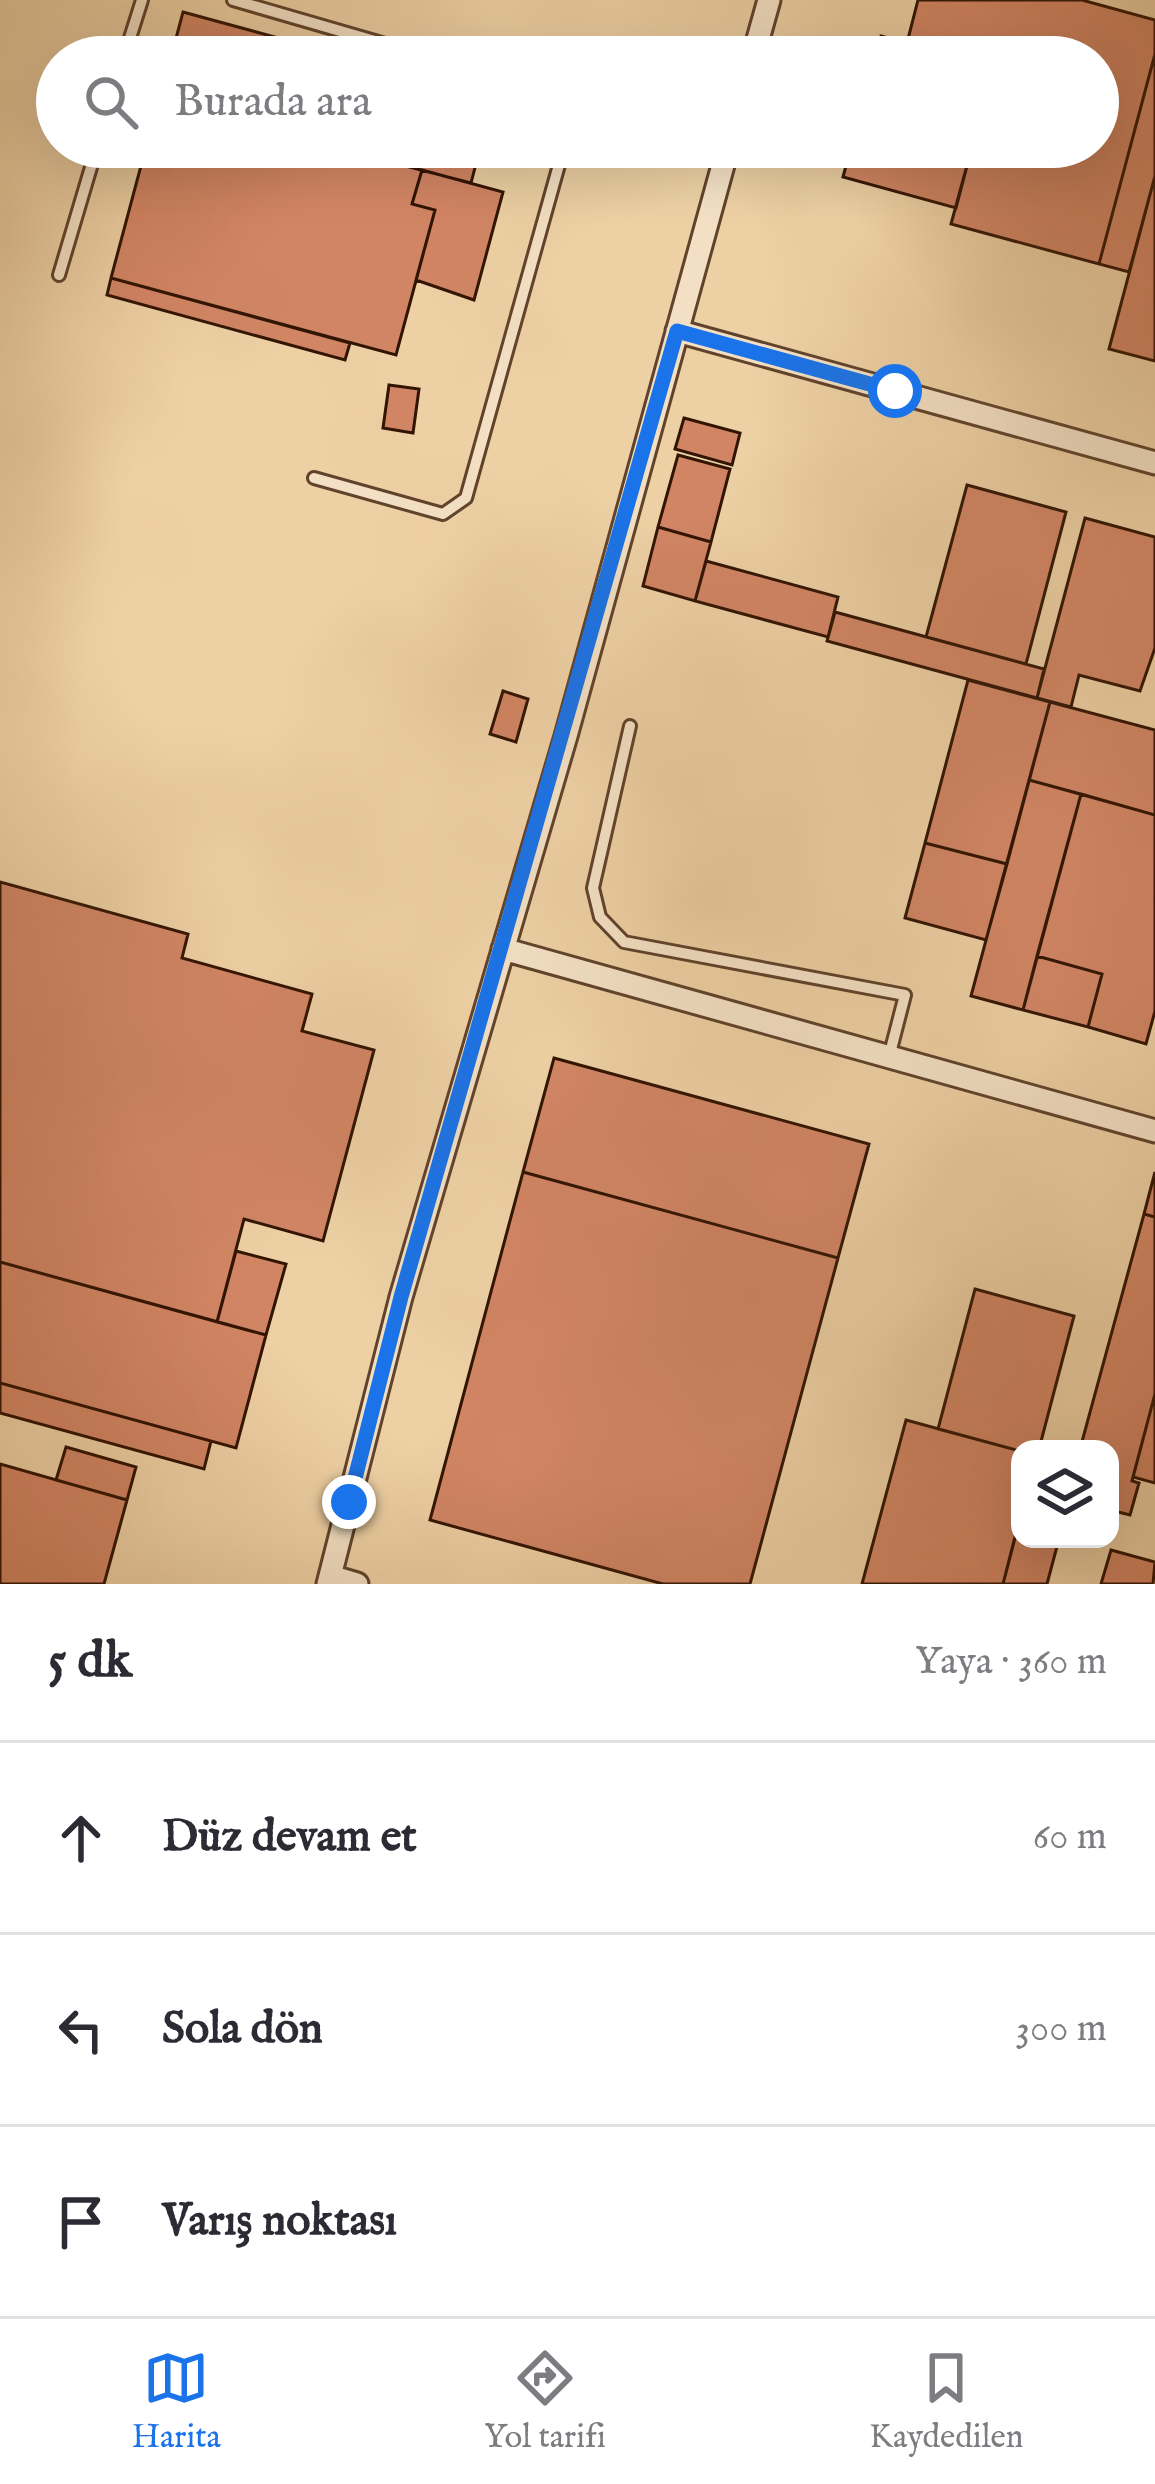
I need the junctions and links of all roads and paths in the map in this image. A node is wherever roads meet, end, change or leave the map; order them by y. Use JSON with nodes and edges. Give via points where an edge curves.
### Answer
{"nodes":[{"id":1,"x":142,"y":0,"type":"edge"},
{"id":2,"x":233,"y":0,"type":"edge"},
{"id":3,"x":769,"y":0,"type":"edge"},
{"id":4,"x":131,"y":36,"type":"edge"},
{"id":5,"x":357,"y":36,"type":"edge"},
{"id":6,"x":759,"y":36,"type":"edge"},
{"id":7,"x":91,"y":168,"type":"edge"},
{"id":8,"x":558,"y":168,"type":"edge"},
{"id":9,"x":722,"y":168,"type":"edge"},
{"id":10,"x":59,"y":275,"type":"dead end"},
{"id":11,"x":677,"y":331,"type":"junction"},
{"id":12,"x":1155,"y":463,"type":"edge"},
{"id":13,"x":314,"y":478,"type":"dead end"},
{"id":14,"x":630,"y":726,"type":"dead end"},
{"id":15,"x":503,"y":949,"type":"junction"},
{"id":16,"x":889,"y":1057,"type":"junction"},
{"id":17,"x":1155,"y":1131,"type":"edge"},
{"id":18,"x":329,"y":1580,"type":"edge"},
{"id":19,"x":357,"y":1584,"type":"edge"}],
"edges":[{"from":1,"to":4,"type":"lane"},
{"from":2,"to":5,"type":"lane"},
{"from":3,"to":6,"type":"street"},
{"from":7,"to":10,"type":"lane"},
{"from":8,"to":13,"type":"lane","via":[[466,498],[443,514]]},
{"from":9,"to":11,"type":"street"},
{"from":11,"to":12,"type":"street"},
{"from":11,"to":15,"type":"street"},
{"from":14,"to":16,"type":"lane","via":[[593,888],[600,917],[624,942],[905,995]]},
{"from":15,"to":16,"type":"street"},
{"from":15,"to":18,"type":"street"},
{"from":16,"to":17,"type":"street"},
{"from":18,"to":19,"type":"street"}]}
